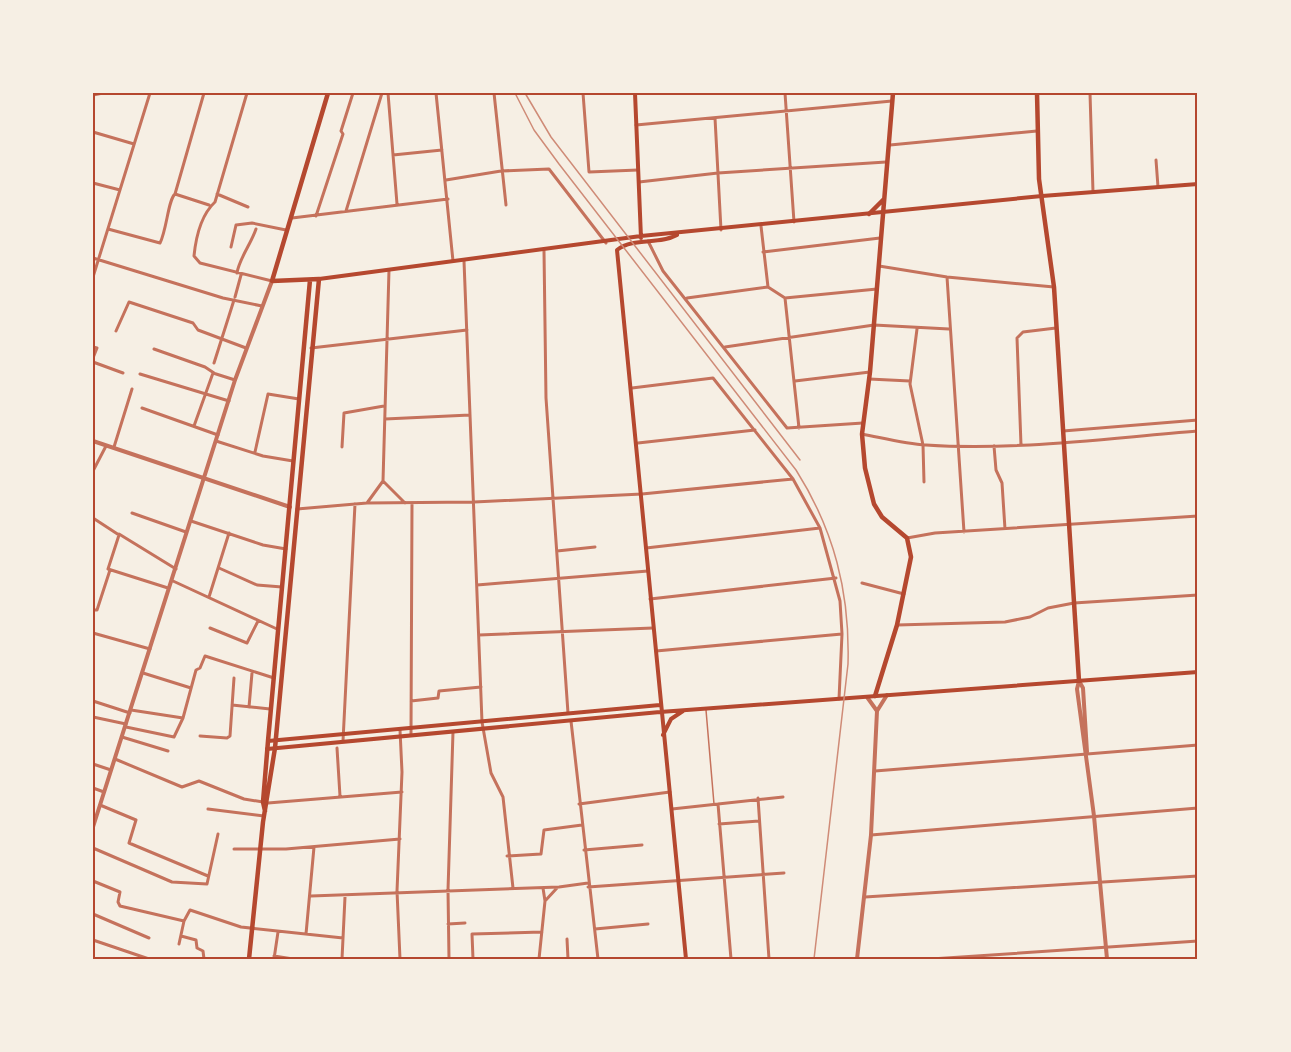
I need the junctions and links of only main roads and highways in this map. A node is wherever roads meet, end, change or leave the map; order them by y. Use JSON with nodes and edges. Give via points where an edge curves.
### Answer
{"nodes":[{"id":1,"x":328,"y":93,"type":"edge"},
{"id":2,"x":635,"y":93,"type":"edge"},
{"id":3,"x":893,"y":93,"type":"edge"},
{"id":4,"x":1037,"y":93,"type":"edge"},
{"id":5,"x":1198,"y":184,"type":"edge"},
{"id":6,"x":1042,"y":196,"type":"junction"},
{"id":7,"x":883,"y":200,"type":"junction"},
{"id":8,"x":883,"y":213,"type":"junction"},
{"id":9,"x":869,"y":214,"type":"junction"},
{"id":10,"x":678,"y":235,"type":"junction"},
{"id":11,"x":642,"y":239,"type":"junction"},
{"id":12,"x":319,"y":279,"type":"junction"},
{"id":13,"x":310,"y":280,"type":"junction"},
{"id":14,"x":1198,"y":672,"type":"edge"},
{"id":15,"x":1079,"y":681,"type":"junction"},
{"id":16,"x":875,"y":696,"type":"junction"},
{"id":17,"x":660,"y":705,"type":"junction"},
{"id":18,"x":683,"y":711,"type":"junction"},
{"id":19,"x":660,"y":712,"type":"junction"},
{"id":20,"x":518,"y":718,"type":"junction"},
{"id":21,"x":519,"y":727,"type":"junction"},
{"id":22,"x":663,"y":735,"type":"junction"},
{"id":23,"x":268,"y":741,"type":"junction"},
{"id":24,"x":275,"y":741,"type":"junction"},
{"id":25,"x":274,"y":748,"type":"junction"},
{"id":26,"x":267,"y":749,"type":"junction"},
{"id":27,"x":265,"y":803,"type":"junction"},
{"id":28,"x":249,"y":959,"type":"edge"},
{"id":29,"x":686,"y":959,"type":"edge"}],
"edges":[{"from":1,"to":13,"type":"main road","via":[[272,280]]},
{"from":2,"to":11,"type":"main road"},
{"from":3,"to":7,"type":"main road"},
{"from":4,"to":6,"type":"main road"},
{"from":5,"to":6,"type":"main road"},
{"from":6,"to":8,"type":"main road"},
{"from":6,"to":15,"type":"main road","via":[[1054,287]]},
{"from":7,"to":8,"type":"main road"},
{"from":7,"to":9,"type":"main road"},
{"from":8,"to":9,"type":"main road"},
{"from":8,"to":16,"type":"main road","via":[[862,434],[874,504],[882,517],[907,538],[911,556],[905,594]]},
{"from":9,"to":10,"type":"main road"},
{"from":10,"to":11,"type":"main road"},
{"from":10,"to":11,"type":"main road"},
{"from":11,"to":12,"type":"main road"},
{"from":11,"to":17,"type":"main road","via":[[618,248]]},
{"from":12,"to":13,"type":"main road"},
{"from":12,"to":24,"type":"main road"},
{"from":13,"to":23,"type":"main road"},
{"from":14,"to":15,"type":"main road"},
{"from":15,"to":16,"type":"main road"},
{"from":16,"to":18,"type":"main road"},
{"from":17,"to":19,"type":"main road"},
{"from":17,"to":20,"type":"main road"},
{"from":18,"to":19,"type":"main road"},
{"from":18,"to":22,"type":"main road","via":[[671,719]]},
{"from":19,"to":21,"type":"main road"},
{"from":19,"to":22,"type":"main road"},
{"from":20,"to":21,"type":"main road"},
{"from":20,"to":24,"type":"main road"},
{"from":21,"to":25,"type":"main road"},
{"from":22,"to":29,"type":"main road"},
{"from":23,"to":24,"type":"main road"},
{"from":23,"to":26,"type":"main road"},
{"from":24,"to":25,"type":"main road"},
{"from":25,"to":26,"type":"main road"},
{"from":25,"to":27,"type":"main road"},
{"from":26,"to":27,"type":"main road"},
{"from":27,"to":28,"type":"main road"}]}
